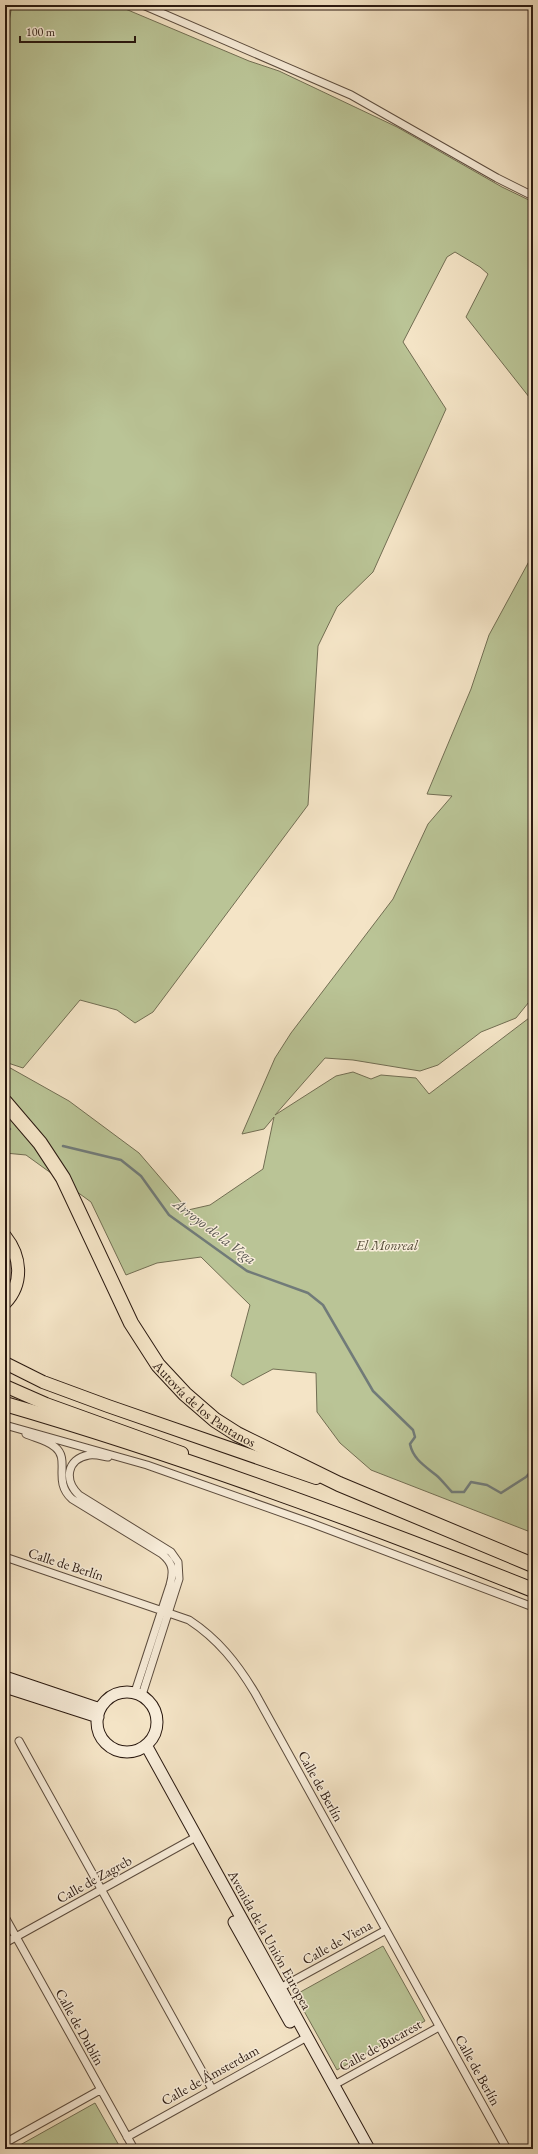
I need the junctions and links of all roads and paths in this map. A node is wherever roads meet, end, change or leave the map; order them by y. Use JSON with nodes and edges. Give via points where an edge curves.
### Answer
{"nodes":[{"id":1,"x":143,"y":5,"type":"edge"},
{"id":2,"x":533,"y":196,"type":"edge"},
{"id":3,"x":5,"y":1102,"type":"edge"},
{"id":4,"x":5,"y":1236,"type":"edge"},
{"id":5,"x":5,"y":1303,"type":"edge"},
{"id":6,"x":5,"y":1363,"type":"edge"},
{"id":7,"x":5,"y":1386,"type":"edge"},
{"id":8,"x":5,"y":1404,"type":"edge"},
{"id":9,"x":5,"y":1426,"type":"edge"},
{"id":10,"x":147,"y":1465,"type":"junction"},
{"id":11,"x":338,"y":1484,"type":"junction"},
{"id":12,"x":351,"y":1519,"type":"junction"},
{"id":13,"x":5,"y":1558,"type":"edge"},
{"id":14,"x":533,"y":1565,"type":"edge"},
{"id":15,"x":533,"y":1590,"type":"edge"},
{"id":16,"x":533,"y":1607,"type":"edge"},
{"id":17,"x":165,"y":1611,"type":"junction"},
{"id":18,"x":5,"y":1677,"type":"edge"},
{"id":19,"x":5,"y":1687,"type":"edge"},
{"id":20,"x":138,"y":1694,"type":"junction"},
{"id":21,"x":99,"y":1713,"type":"junction"},
{"id":22,"x":19,"y":1742,"type":"dead end"},
{"id":23,"x":143,"y":1747,"type":"junction"},
{"id":24,"x":193,"y":1839,"type":"junction"},
{"id":25,"x":101,"y":1890,"type":"junction"},
{"id":26,"x":5,"y":1917,"type":"edge"},
{"id":27,"x":386,"y":1930,"type":"junction"},
{"id":28,"x":16,"y":1937,"type":"junction"},
{"id":29,"x":5,"y":1943,"type":"edge"},
{"id":30,"x":280,"y":1988,"type":"junction"},
{"id":31,"x":440,"y":2027,"type":"junction"},
{"id":32,"x":303,"y":2038,"type":"junction"},
{"id":33,"x":334,"y":2085,"type":"junction"},
{"id":34,"x":212,"y":2089,"type":"junction"},
{"id":35,"x":100,"y":2090,"type":"junction"},
{"id":36,"x":127,"y":2137,"type":"junction"},
{"id":37,"x":5,"y":2143,"type":"edge"},
{"id":38,"x":134,"y":2149,"type":"edge"},
{"id":39,"x":360,"y":2149,"type":"edge"},
{"id":40,"x":369,"y":2149,"type":"edge"},
{"id":41,"x":507,"y":2149,"type":"edge"}],
"edges":[{"from":1,"to":2,"type":"street","via":[[351,95]]},
{"from":3,"to":11,"type":"highway","name":"Autovía de los Pantanos","via":[[40,1143],[63,1178],[119,1301],[158,1365],[185,1394],[221,1424]]},
{"from":4,"to":5,"type":"main road","via":[[14,1248],[18,1266],[17,1284]]},
{"from":6,"to":11,"type":"main road","via":[[43,1382],[108,1406],[289,1470]]},
{"from":7,"to":12,"type":"main road","via":[[46,1404],[290,1492]]},
{"from":8,"to":12,"type":"highway","via":[[148,1448]]},
{"from":9,"to":10,"type":"street"},
{"from":9,"to":17,"type":"street","via":[[55,1447],[60,1454],[62,1484],[67,1495],[166,1557],[173,1572]]},
{"from":10,"to":16,"type":"street","via":[[311,1523]]},
{"from":10,"to":17,"type":"street","via":[[91,1454],[73,1464],[68,1477],[69,1483],[79,1495],[176,1557],[180,1574]]},
{"from":11,"to":14,"type":"highway","name":"Autovía de los Pantanos"},
{"from":12,"to":15,"type":"highway"},
{"from":13,"to":17,"type":"street","name":"Calle de Berlín"},
{"from":17,"to":20,"type":"street"},
{"from":17,"to":27,"type":"street","name":"Calle de Berlín","via":[[188,1620],[209,1635],[228,1652],[243,1672]]},
{"from":18,"to":21,"type":"street"},
{"from":19,"to":21,"type":"street"},
{"from":20,"to":21,"type":"street","via":[[118,1693],[109,1697]]},
{"from":20,"to":23,"type":"street","via":[[153,1706],[158,1725],[155,1735]]},
{"from":21,"to":23,"type":"street","via":[[99,1732],[112,1748],[131,1752]]},
{"from":22,"to":25,"type":"street"},
{"from":23,"to":24,"type":"street","name":"Avenida de la Unión Europea"},
{"from":24,"to":25,"type":"street","name":"Calle de Zagreb"},
{"from":24,"to":30,"type":"street","name":"Avenida de la Unión Europea"},
{"from":24,"to":32,"type":"street","name":"Avenida de la Unión Europea"},
{"from":25,"to":28,"type":"street","name":"Calle de Zagreb"},
{"from":25,"to":34,"type":"street"},
{"from":26,"to":28,"type":"street","name":"Calle de Dublín"},
{"from":27,"to":30,"type":"street","name":"Calle de Viena"},
{"from":27,"to":31,"type":"street","name":"Calle de Berlín"},
{"from":28,"to":29,"type":"street","name":"Calle de Zagreb"},
{"from":28,"to":35,"type":"street","name":"Calle de Dublín"},
{"from":30,"to":32,"type":"street","name":"Avenida de la Unión Europea"},
{"from":31,"to":33,"type":"street","name":"Calle de Bucarest"},
{"from":31,"to":41,"type":"street","name":"Calle de Berlín"},
{"from":32,"to":33,"type":"street","name":"Avenida de la Unión Europea"},
{"from":32,"to":34,"type":"street","name":"Calle de Ámsterdam"},
{"from":32,"to":39,"type":"street","name":"Avenida de la Unión Europea"},
{"from":33,"to":40,"type":"street","name":"Avenida de la Unión Europea"},
{"from":34,"to":36,"type":"street","name":"Calle de Ámsterdam"},
{"from":35,"to":36,"type":"street","name":"Calle de Dublín"},
{"from":35,"to":37,"type":"street"},
{"from":36,"to":38,"type":"street","name":"Calle de Dublín"}]}
